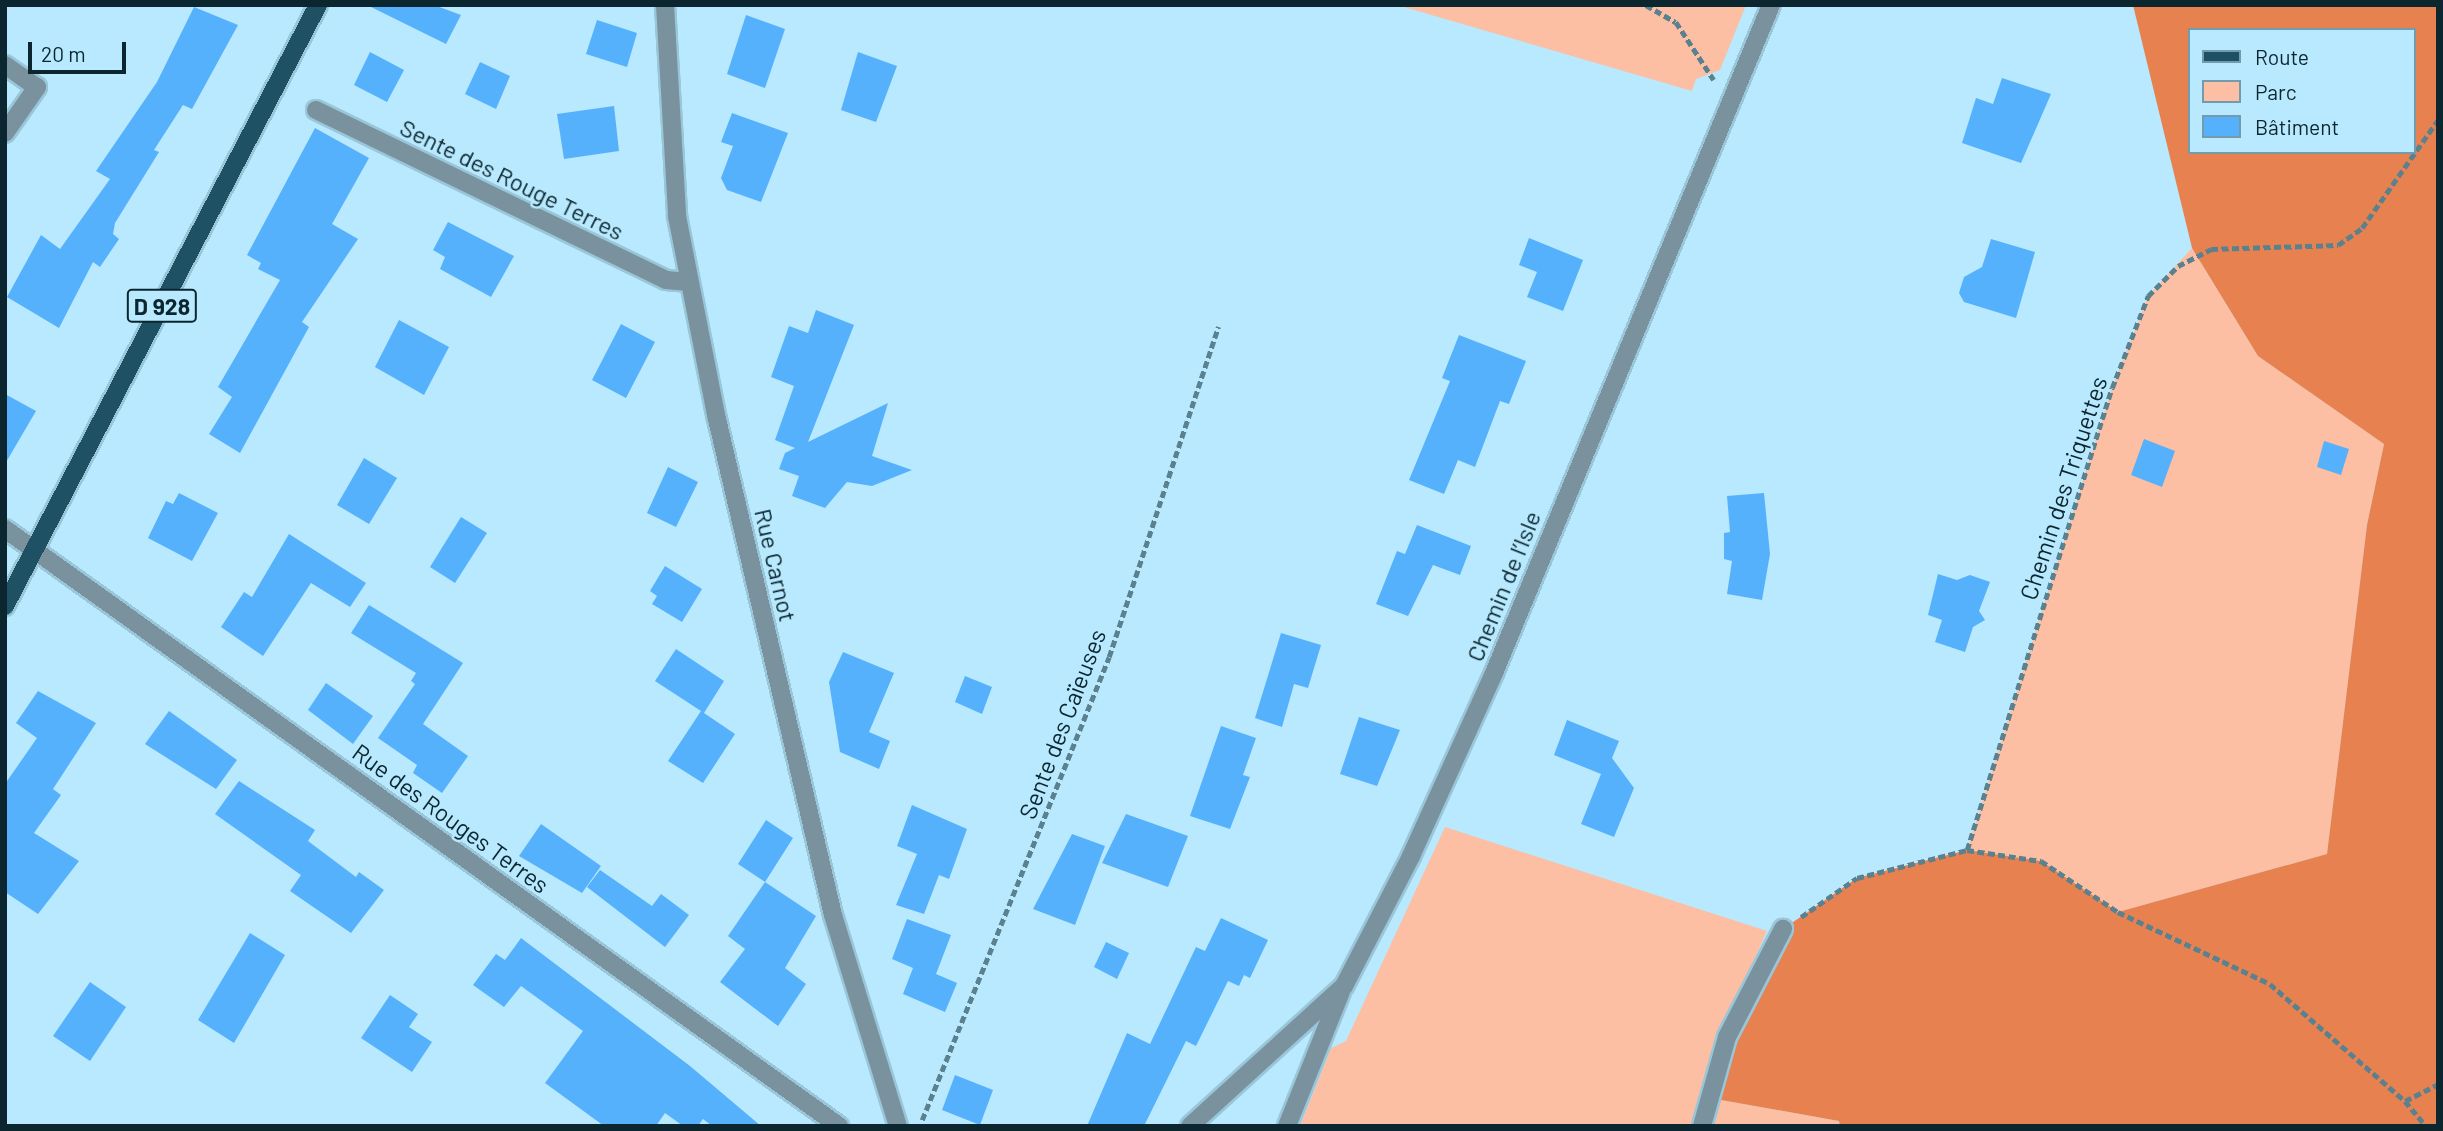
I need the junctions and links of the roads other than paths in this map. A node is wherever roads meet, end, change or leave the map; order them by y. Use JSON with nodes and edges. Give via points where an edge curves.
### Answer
{"nodes":[{"id":1,"x":318,"y":5,"type":"edge"},
{"id":2,"x":664,"y":5,"type":"edge"},
{"id":3,"x":1771,"y":5,"type":"edge"},
{"id":4,"x":5,"y":65,"type":"edge"},
{"id":5,"x":316,"y":110,"type":"dead end"},
{"id":6,"x":5,"y":133,"type":"edge"},
{"id":7,"x":689,"y":282,"type":"junction"},
{"id":8,"x":5,"y":528,"type":"edge"},
{"id":9,"x":35,"y":550,"type":"junction"},
{"id":10,"x":5,"y":606,"type":"edge"},
{"id":11,"x":1783,"y":929,"type":"road end"},
{"id":12,"x":1344,"y":986,"type":"junction"},
{"id":13,"x":839,"y":1126,"type":"edge"},
{"id":14,"x":898,"y":1126,"type":"edge"},
{"id":15,"x":1190,"y":1126,"type":"edge"},
{"id":16,"x":1287,"y":1126,"type":"edge"},
{"id":17,"x":1702,"y":1126,"type":"edge"}],
"edges":[{"from":1,"to":9,"type":"main road","number":"D 928"},
{"from":2,"to":7,"type":"street","name":"Rue Carnot","via":[[677,216]]},
{"from":3,"to":12,"type":"street","name":"Chemin de l’Isle","via":[[1727,100],[1494,673],[1411,856]]},
{"from":4,"to":6,"type":"street","via":[[37,87]]},
{"from":5,"to":7,"type":"street","name":"Sente des Rouge Terres","via":[[666,280]]},
{"from":7,"to":14,"type":"street","name":"Rue Carnot","via":[[832,915]]},
{"from":8,"to":9,"type":"street","name":"Rue des Rouges Terres"},
{"from":9,"to":10,"type":"main road","number":"D 928"},
{"from":9,"to":13,"type":"street","name":"Rue des Rouges Terres"},
{"from":11,"to":17,"type":"street","via":[[1727,1037]]},
{"from":12,"to":15,"type":"street","name":"Chemin de l’Isle"},
{"from":12,"to":16,"type":"street"}]}
